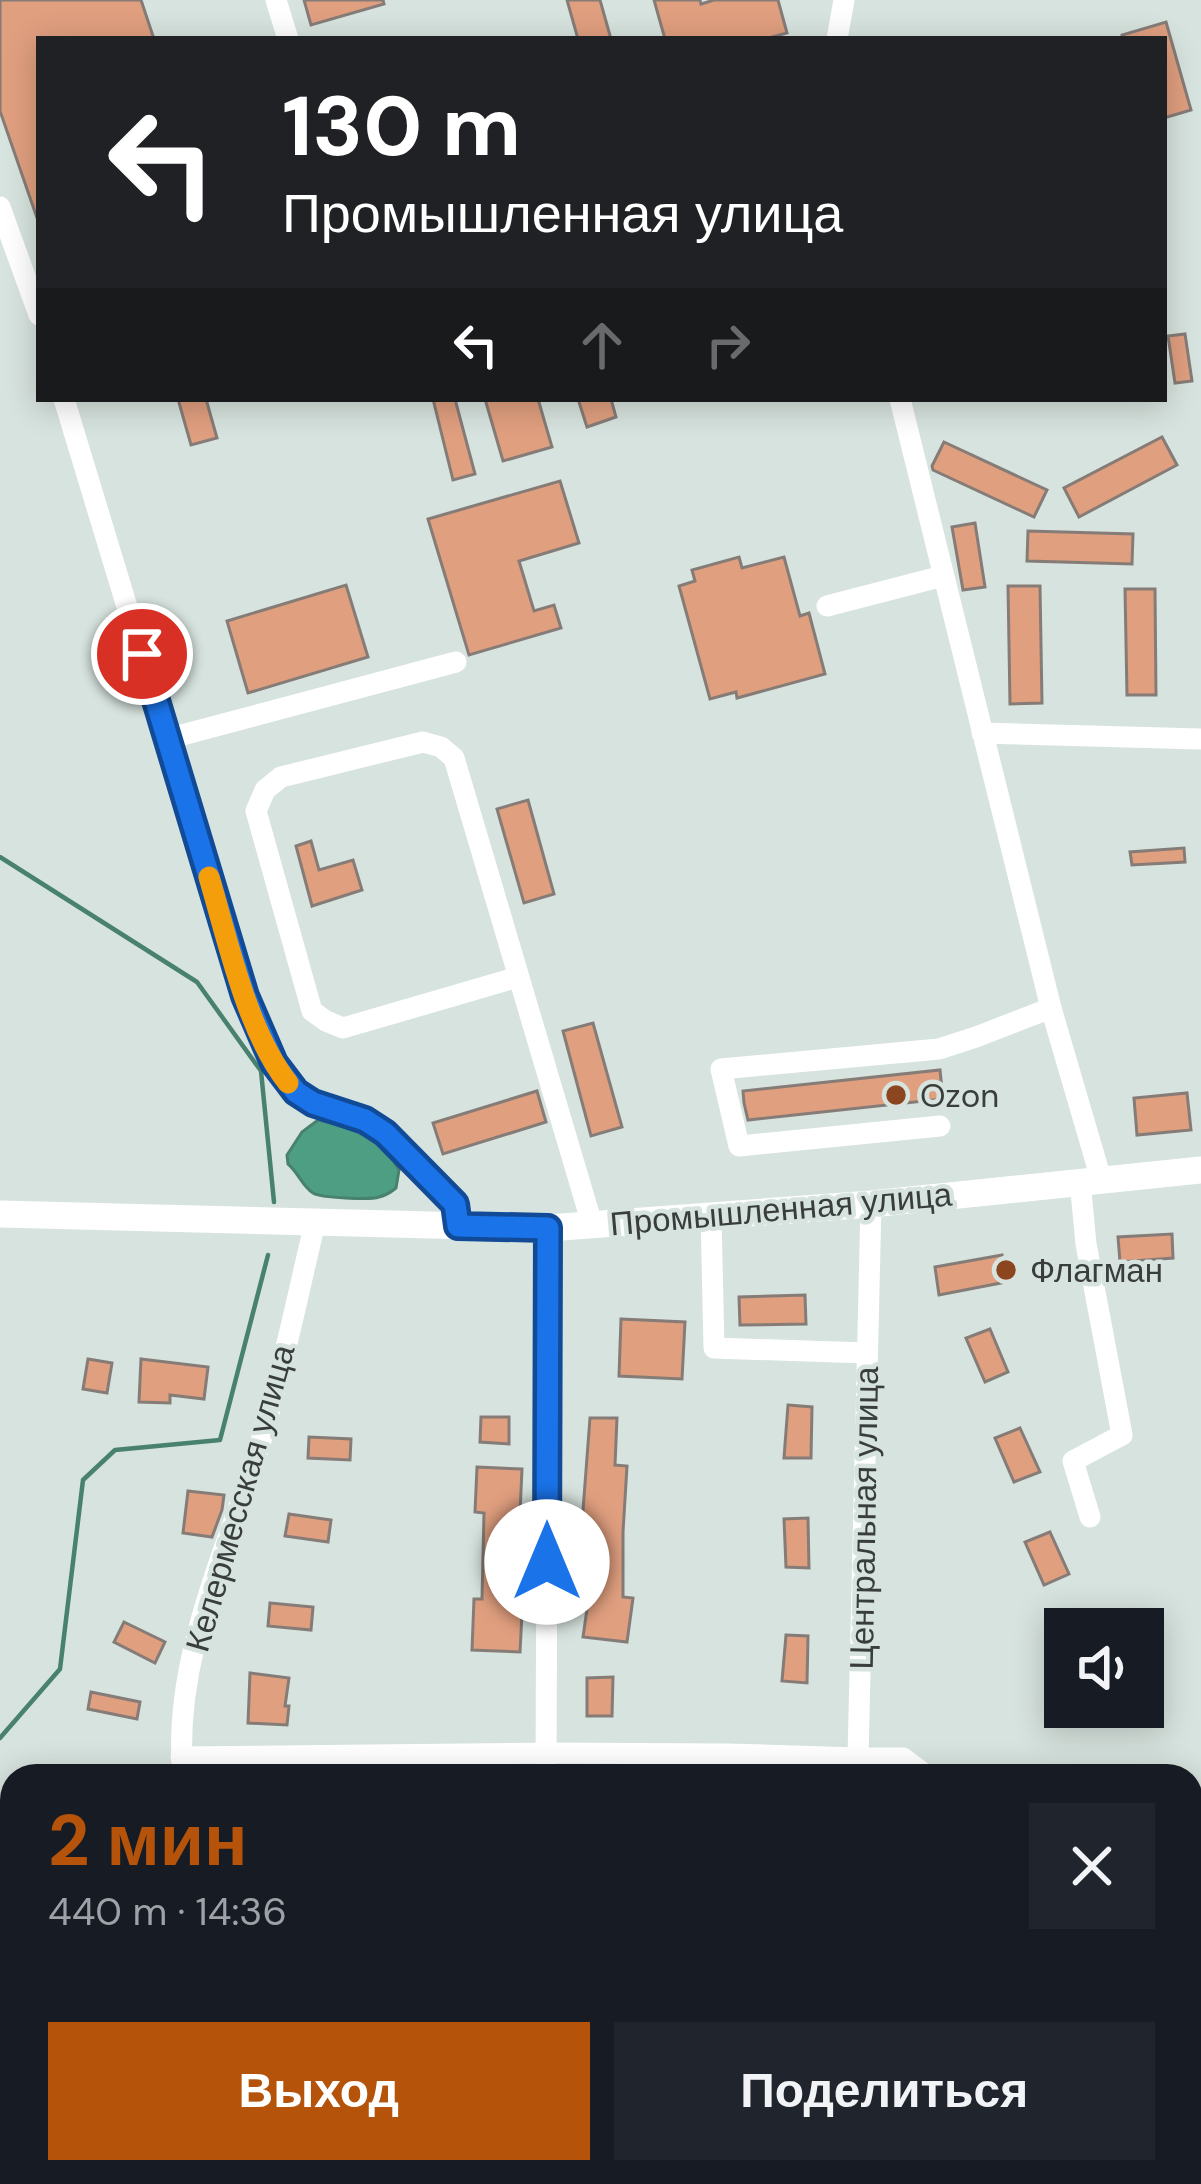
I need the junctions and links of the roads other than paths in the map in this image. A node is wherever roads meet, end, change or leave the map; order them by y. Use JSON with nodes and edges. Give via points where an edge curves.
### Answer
{"nodes":[{"id":1,"x":276,"y":0,"type":"edge"},
{"id":2,"x":844,"y":0,"type":"edge"},
{"id":3,"x":287,"y":36,"type":"edge"},
{"id":4,"x":837,"y":36,"type":"edge"},
{"id":5,"x":0,"y":207,"type":"edge"},
{"id":6,"x":36,"y":307,"type":"edge"},
{"id":7,"x":65,"y":402,"type":"edge"},
{"id":8,"x":902,"y":402,"type":"edge"},
{"id":9,"x":944,"y":576,"type":"junction"},
{"id":10,"x":827,"y":606,"type":"dead end"},
{"id":11,"x":456,"y":662,"type":"dead end"},
{"id":12,"x":982,"y":733,"type":"junction"},
{"id":13,"x":167,"y":739,"type":"junction"},
{"id":14,"x":1201,"y":739,"type":"edge"},
{"id":15,"x":518,"y":977,"type":"junction"},
{"id":16,"x":1051,"y":1008,"type":"junction"},
{"id":17,"x":940,"y":1126,"type":"dead end"},
{"id":18,"x":1201,"y":1169,"type":"edge"},
{"id":19,"x":1090,"y":1180,"type":"junction"},
{"id":20,"x":871,"y":1204,"type":"junction"},
{"id":21,"x":0,"y":1214,"type":"edge"},
{"id":22,"x":711,"y":1216,"type":"junction"},
{"id":23,"x":315,"y":1223,"type":"junction"},
{"id":24,"x":592,"y":1224,"type":"junction"},
{"id":25,"x":458,"y":1226,"type":"junction"},
{"id":26,"x":548,"y":1228,"type":"junction"},
{"id":27,"x":867,"y":1353,"type":"junction"},
{"id":28,"x":1090,"y":1517,"type":"dead end"},
{"id":29,"x":182,"y":1764,"type":"edge"},
{"id":30,"x":547,"y":1764,"type":"edge"},
{"id":31,"x":858,"y":1764,"type":"edge"},
{"id":32,"x":873,"y":1764,"type":"edge"},
{"id":33,"x":911,"y":1764,"type":"edge"}],
"edges":[{"from":1,"to":3,"type":"street"},
{"from":2,"to":4,"type":"street"},
{"from":5,"to":6,"type":"street"},
{"from":7,"to":13,"type":"street"},
{"from":8,"to":9,"type":"street"},
{"from":9,"to":10,"type":"street"},
{"from":9,"to":12,"type":"street"},
{"from":11,"to":13,"type":"street"},
{"from":12,"to":14,"type":"street"},
{"from":12,"to":16,"type":"street"},
{"from":13,"to":25,"type":"street","via":[[245,996],[274,1063],[313,1103],[385,1133],[455,1204]]},
{"from":15,"to":15,"type":"street","via":[[454,758],[440,747],[422,742],[281,777],[265,790],[256,811],[312,1011],[326,1022],[343,1028]]},
{"from":15,"to":24,"type":"street"},
{"from":16,"to":17,"type":"street","via":[[939,1048],[721,1069],[739,1146]]},
{"from":16,"to":19,"type":"street"},
{"from":18,"to":19,"type":"main road","name":"Промышленная улица"},
{"from":19,"to":20,"type":"main road","name":"Промышленная улица"},
{"from":19,"to":28,"type":"street","via":[[1086,1244],[1122,1435],[1073,1461]]},
{"from":20,"to":22,"type":"main road","name":"Промышленная улица"},
{"from":20,"to":27,"type":"street","name":"Центральная улица"},
{"from":21,"to":23,"type":"main road","name":"Промышленная улица"},
{"from":22,"to":24,"type":"main road","name":"Промышленная улица"},
{"from":22,"to":27,"type":"street","via":[[715,1348]]},
{"from":23,"to":25,"type":"main road","name":"Промышленная улица"},
{"from":23,"to":29,"type":"street","name":"Келермесская улица","via":[[267,1421],[184,1690]]},
{"from":24,"to":26,"type":"main road","name":"Промышленная улица"},
{"from":25,"to":26,"type":"main road","name":"Промышленная улица"},
{"from":26,"to":30,"type":"street"},
{"from":27,"to":31,"type":"street","name":"Центральная улица"},
{"from":32,"to":33,"type":"street"}]}
